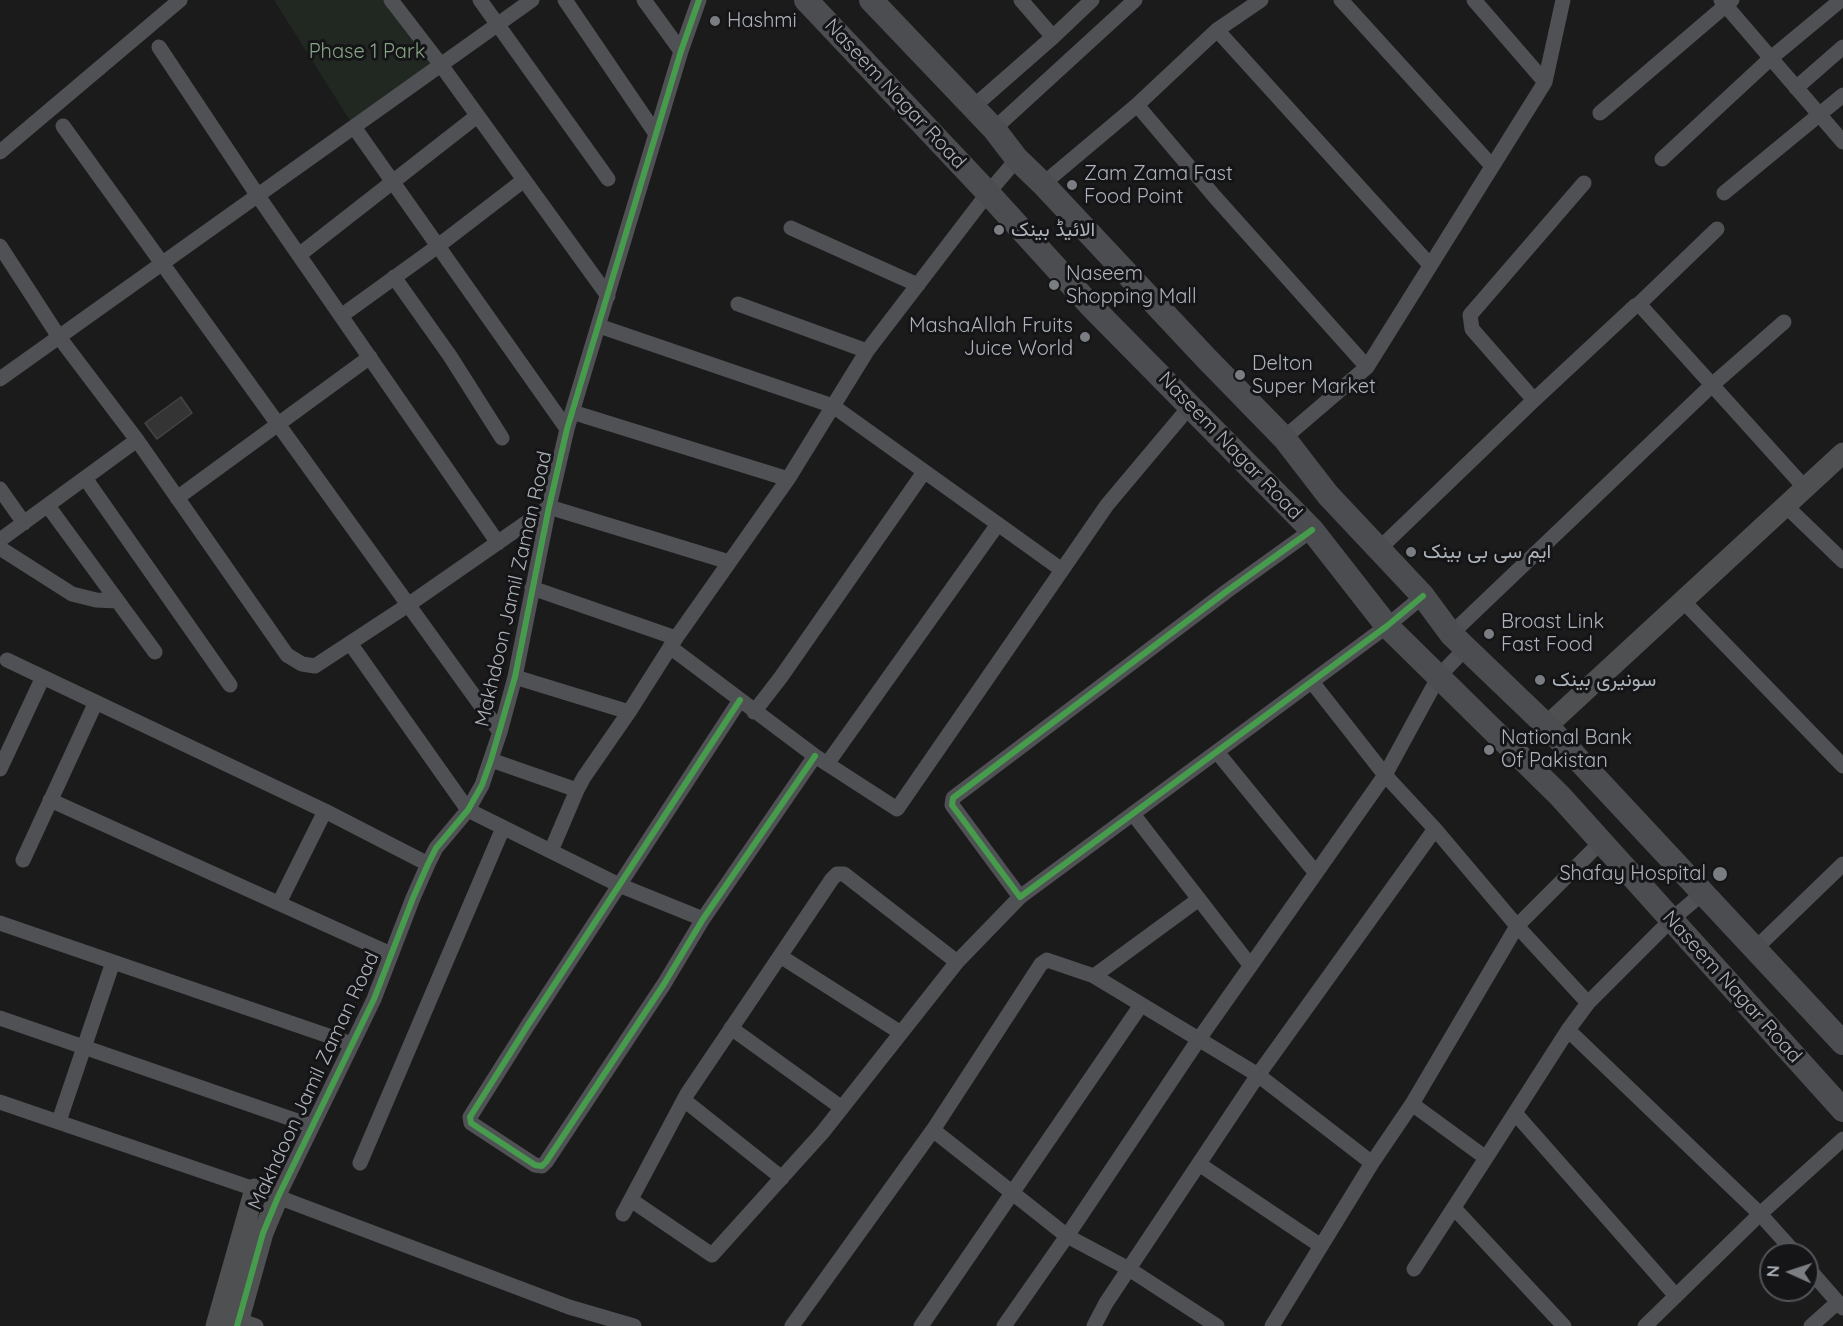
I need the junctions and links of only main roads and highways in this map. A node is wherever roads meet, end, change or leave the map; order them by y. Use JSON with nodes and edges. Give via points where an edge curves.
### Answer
{"nodes":[{"id":1,"x":806,"y":0,"type":"edge"},
{"id":2,"x":871,"y":0,"type":"edge"},
{"id":3,"x":1843,"y":1042,"type":"edge"},
{"id":4,"x":1838,"y":1094,"type":"edge"}],
"edges":[{"from":1,"to":4,"type":"main road","name":"Naseem Nagar Road","via":[[1090,305],[1312,530],[1387,626],[1560,796],[1671,920]]},
{"from":2,"to":3,"type":"main road","name":"Naseem Nagar Road","via":[[1284,438],[1328,495],[1422,596],[1458,641],[1547,726]]}]}
